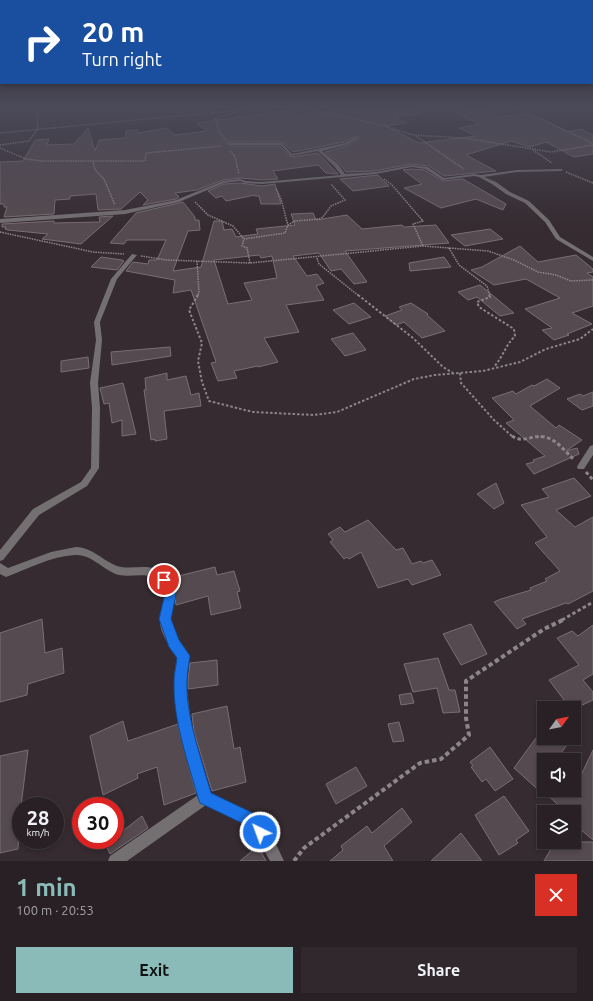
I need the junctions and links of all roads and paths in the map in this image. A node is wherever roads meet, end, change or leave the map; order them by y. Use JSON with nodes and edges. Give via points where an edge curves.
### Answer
{"nodes":[{"id":1,"x":212,"y":147,"type":"edge"},
{"id":2,"x":285,"y":147,"type":"edge"},
{"id":3,"x":332,"y":147,"type":"edge"},
{"id":4,"x":433,"y":147,"type":"edge"},
{"id":5,"x":521,"y":147,"type":"edge"},
{"id":6,"x":580,"y":147,"type":"edge"},
{"id":7,"x":0,"y":148,"type":"edge"},
{"id":8,"x":319,"y":150,"type":"junction"},
{"id":9,"x":93,"y":161,"type":"junction"},
{"id":10,"x":560,"y":170,"type":"dead end"},
{"id":11,"x":376,"y":173,"type":"junction"},
{"id":12,"x":474,"y":175,"type":"junction"},
{"id":13,"x":344,"y":176,"type":"junction"},
{"id":14,"x":480,"y":176,"type":"junction"},
{"id":15,"x":331,"y":177,"type":"junction"},
{"id":16,"x":279,"y":181,"type":"junction"},
{"id":17,"x":188,"y":196,"type":"junction"},
{"id":18,"x":122,"y":213,"type":"junction"},
{"id":19,"x":0,"y":221,"type":"edge"},
{"id":20,"x":288,"y":225,"type":"junction"},
{"id":21,"x":0,"y":232,"type":"edge"},
{"id":22,"x":244,"y":239,"type":"junction"},
{"id":23,"x":423,"y":246,"type":"junction"},
{"id":24,"x":448,"y":247,"type":"junction"},
{"id":25,"x":134,"y":255,"type":"junction"},
{"id":26,"x":317,"y":258,"type":"junction"},
{"id":27,"x":593,"y":259,"type":"edge"},
{"id":28,"x":197,"y":261,"type":"junction"},
{"id":29,"x":250,"y":263,"type":"junction"},
{"id":30,"x":593,"y":280,"type":"edge"},
{"id":31,"x":593,"y":329,"type":"edge"},
{"id":32,"x":493,"y":368,"type":"junction"},
{"id":33,"x":460,"y":373,"type":"junction"},
{"id":34,"x":454,"y":374,"type":"junction"},
{"id":35,"x":593,"y":448,"type":"edge"},
{"id":36,"x":581,"y":467,"type":"junction"},
{"id":37,"x":593,"y":480,"type":"edge"},
{"id":38,"x":0,"y":557,"type":"edge"},
{"id":39,"x":0,"y":567,"type":"edge"},
{"id":40,"x":593,"y":602,"type":"edge"},
{"id":41,"x":205,"y":798,"type":"junction"},
{"id":42,"x":115,"y":861,"type":"edge"},
{"id":43,"x":277,"y":861,"type":"edge"},
{"id":44,"x":294,"y":861,"type":"edge"}],
"edges":[{"from":1,"to":9,"type":"path","via":[[146,153],[144,161]]},
{"from":2,"to":8,"type":"street","via":[[291,155]]},
{"from":3,"to":8,"type":"street"},
{"from":4,"to":12,"type":"path"},
{"from":5,"to":6,"type":"path","via":[[551,152]]},
{"from":7,"to":9,"type":"path","via":[[26,159]]},
{"from":8,"to":13,"type":"street"},
{"from":9,"to":18,"type":"path","via":[[95,170],[104,179],[114,204]]},
{"from":10,"to":14,"type":"street"},
{"from":11,"to":12,"type":"street","via":[[412,166],[426,168],[443,179]]},
{"from":11,"to":13,"type":"street"},
{"from":11,"to":23,"type":"path","via":[[392,185],[423,220],[414,224]]},
{"from":12,"to":14,"type":"street"},
{"from":13,"to":15,"type":"street"},
{"from":14,"to":27,"type":"street","via":[[527,202],[547,221],[558,238]]},
{"from":15,"to":16,"type":"street"},
{"from":15,"to":20,"type":"path","via":[[331,184],[345,200],[331,206],[319,219],[295,221]]},
{"from":16,"to":17,"type":"street","via":[[223,182]]},
{"from":16,"to":20,"type":"path","via":[[276,188],[282,198]]},
{"from":17,"to":18,"type":"street","via":[[167,204]]},
{"from":17,"to":22,"type":"path","via":[[204,212],[229,223],[243,235]]},
{"from":18,"to":19,"type":"street"},
{"from":20,"to":22,"type":"path","via":[[285,233]]},
{"from":21,"to":25,"type":"path","via":[[93,252]]},
{"from":22,"to":29,"type":"path","via":[[242,246],[247,248]]},
{"from":23,"to":24,"type":"path"},
{"from":23,"to":26,"type":"path"},
{"from":24,"to":30,"type":"path","via":[[488,251],[538,272],[571,281]]},
{"from":24,"to":32,"type":"path","via":[[456,262],[487,286],[490,297],[477,302],[479,307],[514,329],[515,336],[506,345],[504,355]]},
{"from":25,"to":28,"type":"path"},
{"from":25,"to":38,"type":"street","via":[[114,279],[97,322],[99,340],[94,383],[95,468],[84,484],[36,512]]},
{"from":26,"to":29,"type":"path"},
{"from":26,"to":34,"type":"path","via":[[319,264],[328,272],[413,338]]},
{"from":28,"to":29,"type":"path"},
{"from":28,"to":34,"type":"path","via":[[199,293],[190,310],[202,343],[198,361],[208,400],[253,412],[314,415],[337,412],[414,380]]},
{"from":31,"to":32,"type":"path","via":[[580,339],[546,349],[520,362]]},
{"from":32,"to":33,"type":"path"},
{"from":33,"to":34,"type":"path"},
{"from":33,"to":36,"type":"path","via":[[461,383],[516,438],[525,440],[546,437],[566,451]]},
{"from":35,"to":36,"type":"street"},
{"from":36,"to":37,"type":"path"},
{"from":39,"to":41,"type":"street","via":[[6,572],[76,551],[89,554],[114,570],[155,572],[164,580],[170,594],[165,619],[174,643],[184,656],[180,682],[183,707]]},
{"from":40,"to":44,"type":"path","via":[[570,618],[544,629],[466,681],[466,718],[469,735],[441,758],[420,763],[388,786],[304,848]]},
{"from":41,"to":42,"type":"street"},
{"from":41,"to":43,"type":"street","via":[[251,820]]}]}
